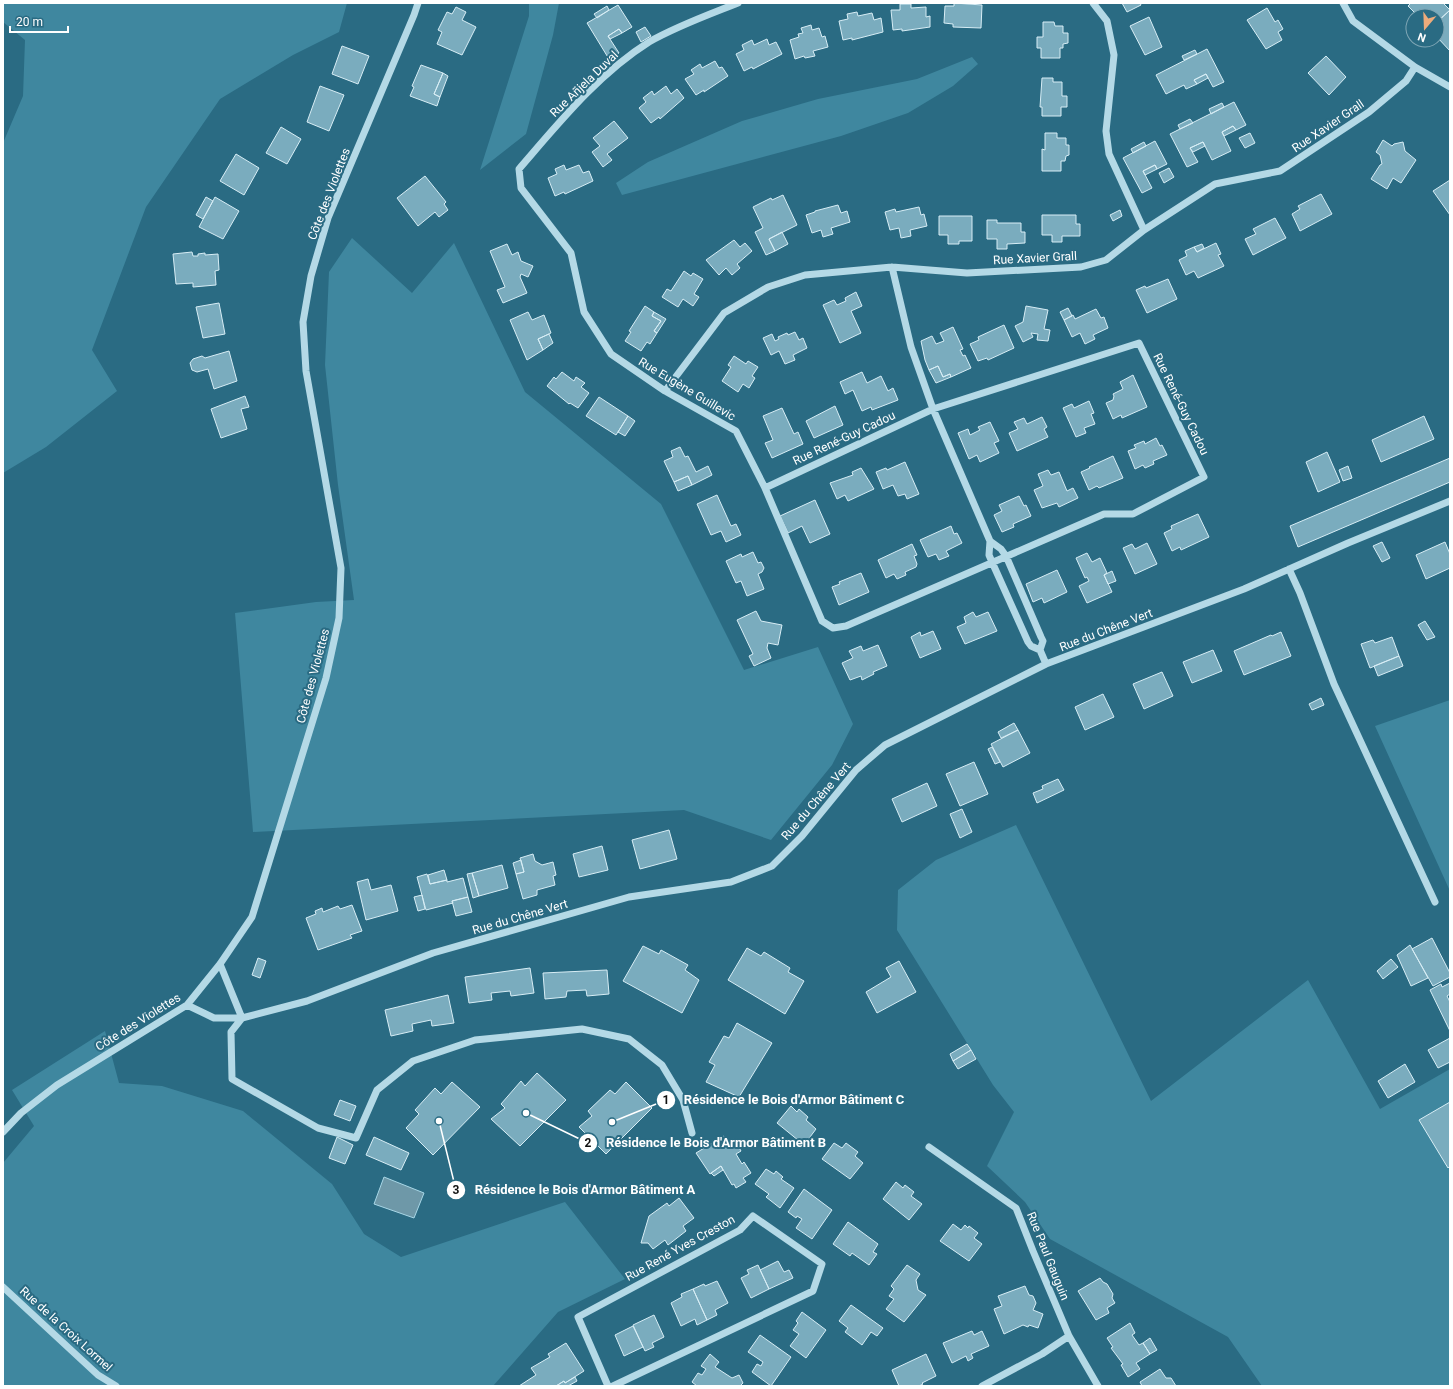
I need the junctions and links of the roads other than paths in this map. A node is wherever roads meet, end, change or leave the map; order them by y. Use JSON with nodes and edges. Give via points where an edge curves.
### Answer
{"nodes":[{"id":1,"x":418,"y":3,"type":"edge"},
{"id":2,"x":738,"y":3,"type":"edge"},
{"id":3,"x":1093,"y":3,"type":"edge"},
{"id":4,"x":1343,"y":3,"type":"edge"},
{"id":5,"x":1415,"y":67,"type":"junction"},
{"id":6,"x":1450,"y":87,"type":"edge"},
{"id":7,"x":522,"y":188,"type":"joint"},
{"id":8,"x":1144,"y":230,"type":"junction"},
{"id":9,"x":892,"y":267,"type":"junction"},
{"id":10,"x":665,"y":391,"type":"junction"},
{"id":11,"x":933,"y":409,"type":"junction"},
{"id":12,"x":765,"y":488,"type":"junction"},
{"id":13,"x":1450,"y":501,"type":"edge"},
{"id":14,"x":990,"y":541,"type":"junction"},
{"id":15,"x":1006,"y":556,"type":"junction"},
{"id":16,"x":992,"y":562,"type":"junction"},
{"id":17,"x":1289,"y":569,"type":"junction"},
{"id":18,"x":846,"y":626,"type":"joint"},
{"id":19,"x":1040,"y":650,"type":"junction"},
{"id":20,"x":1046,"y":664,"type":"junction"},
{"id":21,"x":1435,"y":902,"type":"dead end"},
{"id":22,"x":220,"y":964,"type":"junction"},
{"id":23,"x":187,"y":1005,"type":"junction"},
{"id":24,"x":242,"y":1018,"type":"junction"},
{"id":25,"x":3,"y":1132,"type":"edge"},
{"id":26,"x":692,"y":1133,"type":"dead end"},
{"id":27,"x":929,"y":1147,"type":"dead end"},
{"id":28,"x":3,"y":1287,"type":"edge"},
{"id":29,"x":1069,"y":1336,"type":"junction"},
{"id":30,"x":116,"y":1386,"type":"edge"},
{"id":31,"x":608,"y":1386,"type":"edge"},
{"id":32,"x":613,"y":1386,"type":"edge"},
{"id":33,"x":982,"y":1386,"type":"edge"},
{"id":34,"x":1098,"y":1386,"type":"edge"}],
"edges":[{"from":1,"to":22,"type":"street","name":"Côte des Violettes","via":[[328,218],[311,276],[303,322],[306,371],[341,568],[339,618],[326,678],[252,917]]},
{"from":2,"to":7,"type":"street","name":"Rue Añjela Duval","via":[[655,39],[612,69],[568,112],[519,169]]},
{"from":3,"to":8,"type":"street","via":[[1107,21],[1114,55],[1106,130],[1110,154]]},
{"from":4,"to":5,"type":"street","via":[[1353,21]]},
{"from":5,"to":6,"type":"street"},
{"from":5,"to":8,"type":"street","name":"Rue Xavier Grall","via":[[1406,81],[1369,112],[1280,171],[1215,184]]},
{"from":7,"to":10,"type":"street","name":"Rue Eugène Guillevic","via":[[571,253],[584,312],[611,354]]},
{"from":8,"to":9,"type":"street","name":"Rue Xavier Grall","via":[[1106,260],[1081,267],[967,273]]},
{"from":9,"to":10,"type":"street","name":"Rue Xavier Grall","via":[[805,275],[768,287],[724,313]]},
{"from":9,"to":11,"type":"street","via":[[911,347]]},
{"from":10,"to":12,"type":"street","name":"Rue Eugène Guillevic","via":[[736,431]]},
{"from":11,"to":12,"type":"street","name":"Rue René-Guy Cadou"},
{"from":11,"to":14,"type":"street"},
{"from":11,"to":15,"type":"street","name":"Rue René-Guy Cadou","via":[[1139,343],[1204,477],[1133,514],[1104,514]]},
{"from":12,"to":18,"type":"street","name":"Rue Eugène Guillevic","via":[[822,621],[833,628]]},
{"from":13,"to":17,"type":"street","name":"Rue du Chêne Vert"},
{"from":14,"to":15,"type":"street"},
{"from":14,"to":16,"type":"street","via":[[989,555]]},
{"from":15,"to":16,"type":"street","name":"Rue René-Guy Cadou"},
{"from":15,"to":19,"type":"street","via":[[1043,641]]},
{"from":16,"to":18,"type":"street","name":"Rue René-Guy Cadou"},
{"from":16,"to":19,"type":"street","via":[[1028,642]]},
{"from":17,"to":20,"type":"street","name":"Rue du Chêne Vert","via":[[1244,589]]},
{"from":17,"to":21,"type":"street","via":[[1334,684]]},
{"from":19,"to":20,"type":"street"},
{"from":20,"to":24,"type":"street","name":"Rue du Chêne Vert","via":[[885,745],[856,770],[802,836],[772,866],[731,882],[629,897],[425,956],[306,1001]]},
{"from":22,"to":23,"type":"street","name":"Côte des Violettes"},
{"from":22,"to":24,"type":"street"},
{"from":23,"to":24,"type":"street","name":"Rue du Chêne Vert","via":[[214,1018]]},
{"from":23,"to":25,"type":"street","name":"Côte des Violettes","via":[[57,1085],[21,1113]]},
{"from":24,"to":26,"type":"street","via":[[231,1032],[232,1079],[318,1128],[356,1138],[377,1090],[413,1061],[475,1040],[582,1029],[630,1039],[662,1065],[683,1100]]},
{"from":27,"to":29,"type":"street","name":"Rue Paul Gauguin","via":[[1016,1208]]},
{"from":28,"to":30,"type":"street","name":"Rue de la Croix Lormel","via":[[98,1375]]},
{"from":29,"to":33,"type":"street","via":[[1042,1354]]},
{"from":29,"to":34,"type":"street","name":"Rue Paul Gauguin"},
{"from":31,"to":32,"type":"street","name":"Rue René Yves Creston","via":[[578,1317],[740,1230],[753,1216],[822,1264],[813,1292]]}]}
